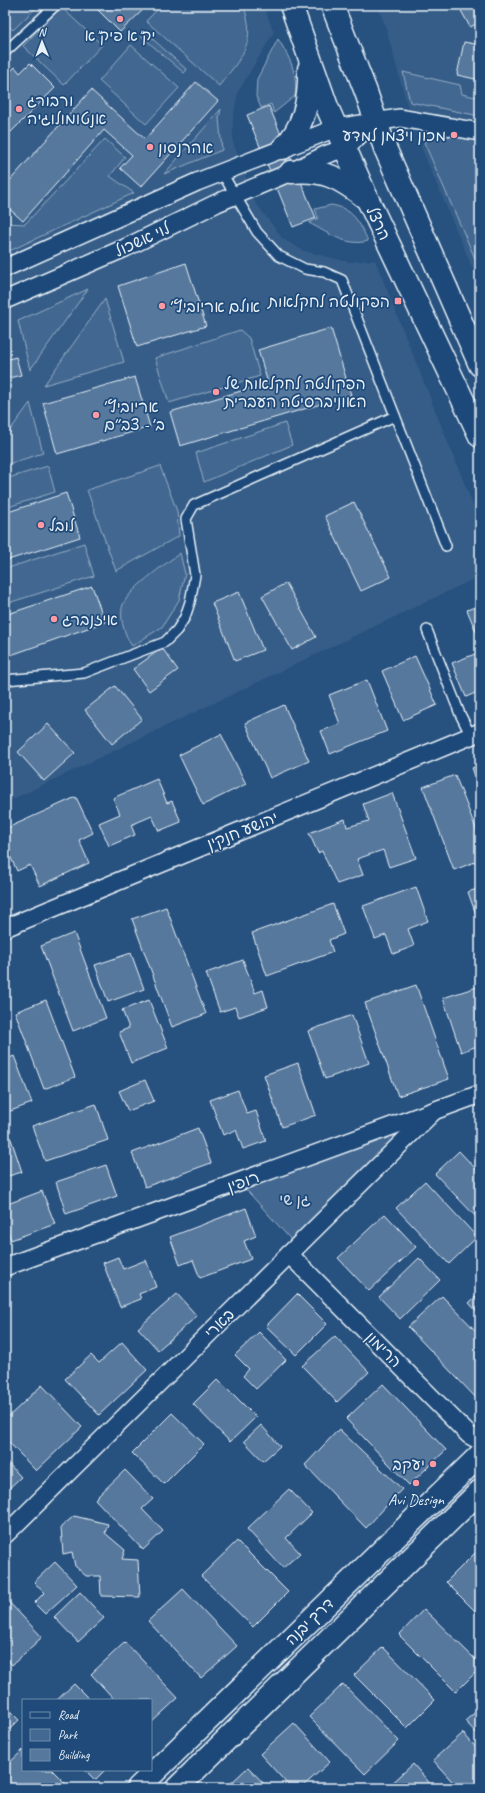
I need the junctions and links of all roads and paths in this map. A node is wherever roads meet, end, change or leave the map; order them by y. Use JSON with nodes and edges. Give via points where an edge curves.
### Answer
{"nodes":[{"id":1,"x":56,"y":5,"type":"edge"},
{"id":2,"x":291,"y":5,"type":"edge"},
{"id":3,"x":332,"y":5,"type":"edge"},
{"id":4,"x":7,"y":48,"type":"edge"},
{"id":5,"x":309,"y":56,"type":"junction"},
{"id":6,"x":375,"y":121,"type":"junction"},
{"id":7,"x":336,"y":128,"type":"junction"},
{"id":8,"x":480,"y":132,"type":"edge"},
{"id":9,"x":345,"y":148,"type":"junction"},
{"id":10,"x":277,"y":151,"type":"junction"},
{"id":11,"x":222,"y":173,"type":"junction"},
{"id":12,"x":285,"y":174,"type":"junction"},
{"id":13,"x":191,"y":185,"type":"junction"},
{"id":14,"x":234,"y":195,"type":"junction"},
{"id":15,"x":367,"y":198,"type":"junction"},
{"id":16,"x":203,"y":210,"type":"junction"},
{"id":17,"x":5,"y":268,"type":"edge"},
{"id":18,"x":5,"y":300,"type":"edge"},
{"id":19,"x":480,"y":366,"type":"edge"},
{"id":20,"x":395,"y":416,"type":"junction"},
{"id":21,"x":480,"y":436,"type":"edge"},
{"id":22,"x":446,"y":546,"type":"dead end"},
{"id":23,"x":427,"y":630,"type":"dead end"},
{"id":24,"x":5,"y":680,"type":"edge"},
{"id":25,"x":476,"y":734,"type":"edge"},
{"id":26,"x":5,"y":928,"type":"edge"},
{"id":27,"x":480,"y":1094,"type":"edge"},
{"id":28,"x":433,"y":1112,"type":"junction"},
{"id":29,"x":289,"y":1254,"type":"junction"},
{"id":30,"x":5,"y":1267,"type":"edge"},
{"id":31,"x":480,"y":1441,"type":"edge"},
{"id":32,"x":480,"y":1455,"type":"edge"},
{"id":33,"x":480,"y":1491,"type":"edge"},
{"id":34,"x":5,"y":1535,"type":"edge"},
{"id":35,"x":138,"y":1788,"type":"edge"},
{"id":36,"x":177,"y":1788,"type":"edge"}],
"edges":[{"from":1,"to":4,"type":"lane"},
{"from":2,"to":5,"type":"main road","name":"הרצל"},
{"from":3,"to":6,"type":"main road"},
{"from":5,"to":7,"type":"main road","name":"הרצל"},
{"from":5,"to":10,"type":"main road","via":[[309,85],[305,111],[296,134]]},
{"from":6,"to":7,"type":"street"},
{"from":6,"to":8,"type":"street","via":[[400,118]]},
{"from":6,"to":9,"type":"street"},
{"from":6,"to":19,"type":"main road"},
{"from":7,"to":9,"type":"main road","name":"הרצל"},
{"from":7,"to":10,"type":"street"},
{"from":9,"to":12,"type":"street"},
{"from":9,"to":15,"type":"main road","name":"הרצל"},
{"from":10,"to":11,"type":"street","name":"לוי אשכול"},
{"from":11,"to":13,"type":"street","name":"לוי אשכול"},
{"from":11,"to":14,"type":"lane"},
{"from":12,"to":14,"type":"street","name":"לוי אשכול"},
{"from":12,"to":15,"type":"main road","via":[[310,171],[327,174],[341,179]]},
{"from":13,"to":16,"type":"street"},
{"from":13,"to":17,"type":"street","name":"לוי אשכול"},
{"from":14,"to":16,"type":"street","name":"לוי אשכול"},
{"from":14,"to":20,"type":"lane","via":[[257,232],[279,256],[305,269],[324,272],[342,280]]},
{"from":15,"to":21,"type":"main road","name":"הרצל"},
{"from":16,"to":18,"type":"street","name":"לוי אשכול","via":[[125,248]]},
{"from":20,"to":22,"type":"lane"},
{"from":20,"to":24,"type":"lane","via":[[194,505],[186,519],[195,576],[190,602],[186,617],[165,642],[84,674]]},
{"from":23,"to":25,"type":"lane","via":[[460,714]]},
{"from":25,"to":26,"type":"street","name":"יהושע חנקין"},
{"from":27,"to":28,"type":"street","name":"רופין"},
{"from":28,"to":29,"type":"street","name":"בארי"},
{"from":28,"to":30,"type":"street","name":"רופין"},
{"from":29,"to":31,"type":"street","name":"הרימון","via":[[469,1435]]},
{"from":29,"to":34,"type":"street","name":"בארי"},
{"from":32,"to":35,"type":"main road","name":"דרך יבנה"},
{"from":33,"to":36,"type":"main road","name":"דרך יבנה"}]}
